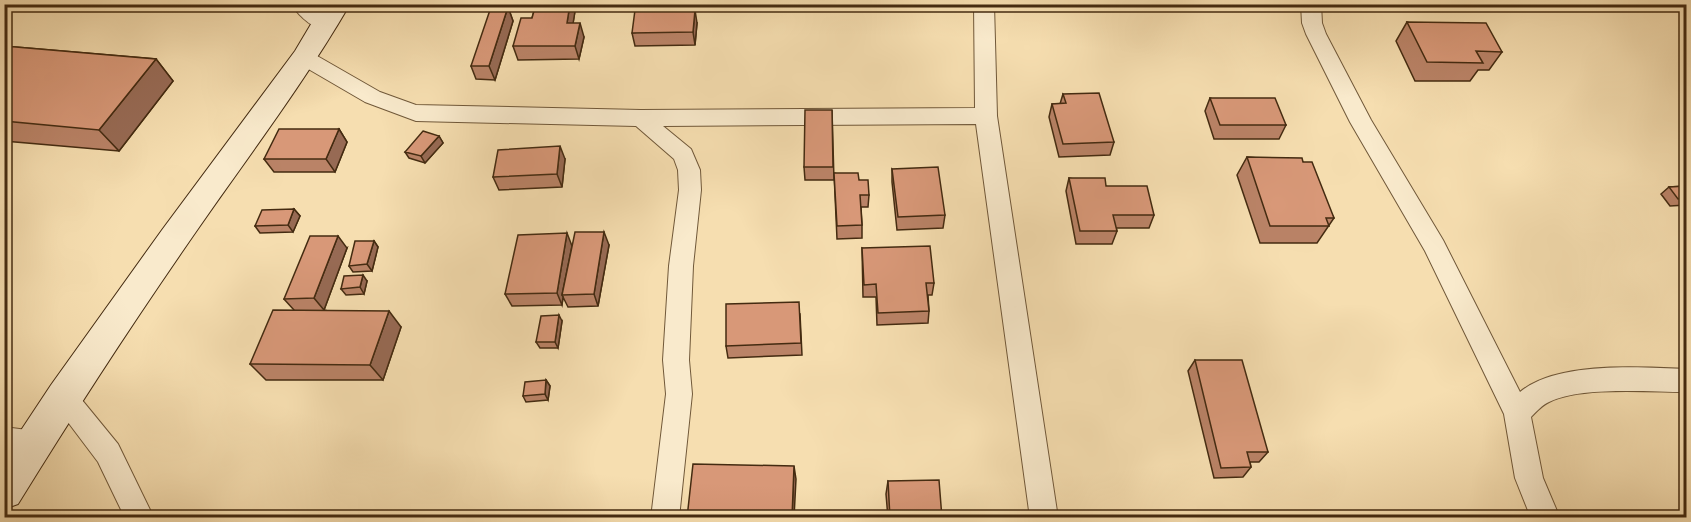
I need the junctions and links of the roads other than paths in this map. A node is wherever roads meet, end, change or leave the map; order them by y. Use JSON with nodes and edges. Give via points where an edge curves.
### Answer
{"nodes":[{"id":1,"x":984,"y":4,"type":"edge"},
{"id":2,"x":1311,"y":4,"type":"edge"},
{"id":3,"x":320,"y":11,"type":"edge"},
{"id":4,"x":305,"y":58,"type":"junction"},
{"id":5,"x":986,"y":116,"type":"junction"},
{"id":6,"x":641,"y":118,"type":"junction"},
{"id":7,"x":1686,"y":380,"type":"edge"},
{"id":8,"x":63,"y":397,"type":"junction"},
{"id":9,"x":1517,"y":413,"type":"junction"},
{"id":10,"x":20,"y":442,"type":"edge"},
{"id":11,"x":4,"y":491,"type":"edge"},
{"id":12,"x":140,"y":518,"type":"edge"},
{"id":13,"x":665,"y":518,"type":"edge"},
{"id":14,"x":1044,"y":518,"type":"edge"},
{"id":15,"x":1546,"y":518,"type":"edge"}],
"edges":[{"from":1,"to":5,"type":"street"},
{"from":2,"to":9,"type":"street","via":[[1316,34],[1361,122],[1435,247]]},
{"from":3,"to":4,"type":"street"},
{"from":4,"to":6,"type":"street","via":[[390,107],[416,113]]},
{"from":4,"to":8,"type":"street"},
{"from":5,"to":6,"type":"street"},
{"from":5,"to":14,"type":"street"},
{"from":6,"to":13,"type":"street","via":[[683,155],[689,170],[676,360],[679,394]]},
{"from":7,"to":9,"type":"street","via":[[1555,387],[1536,395]]},
{"from":8,"to":10,"type":"street"},
{"from":8,"to":12,"type":"street","via":[[108,453]]},
{"from":9,"to":15,"type":"street","via":[[1529,478]]},
{"from":10,"to":11,"type":"street"}]}
